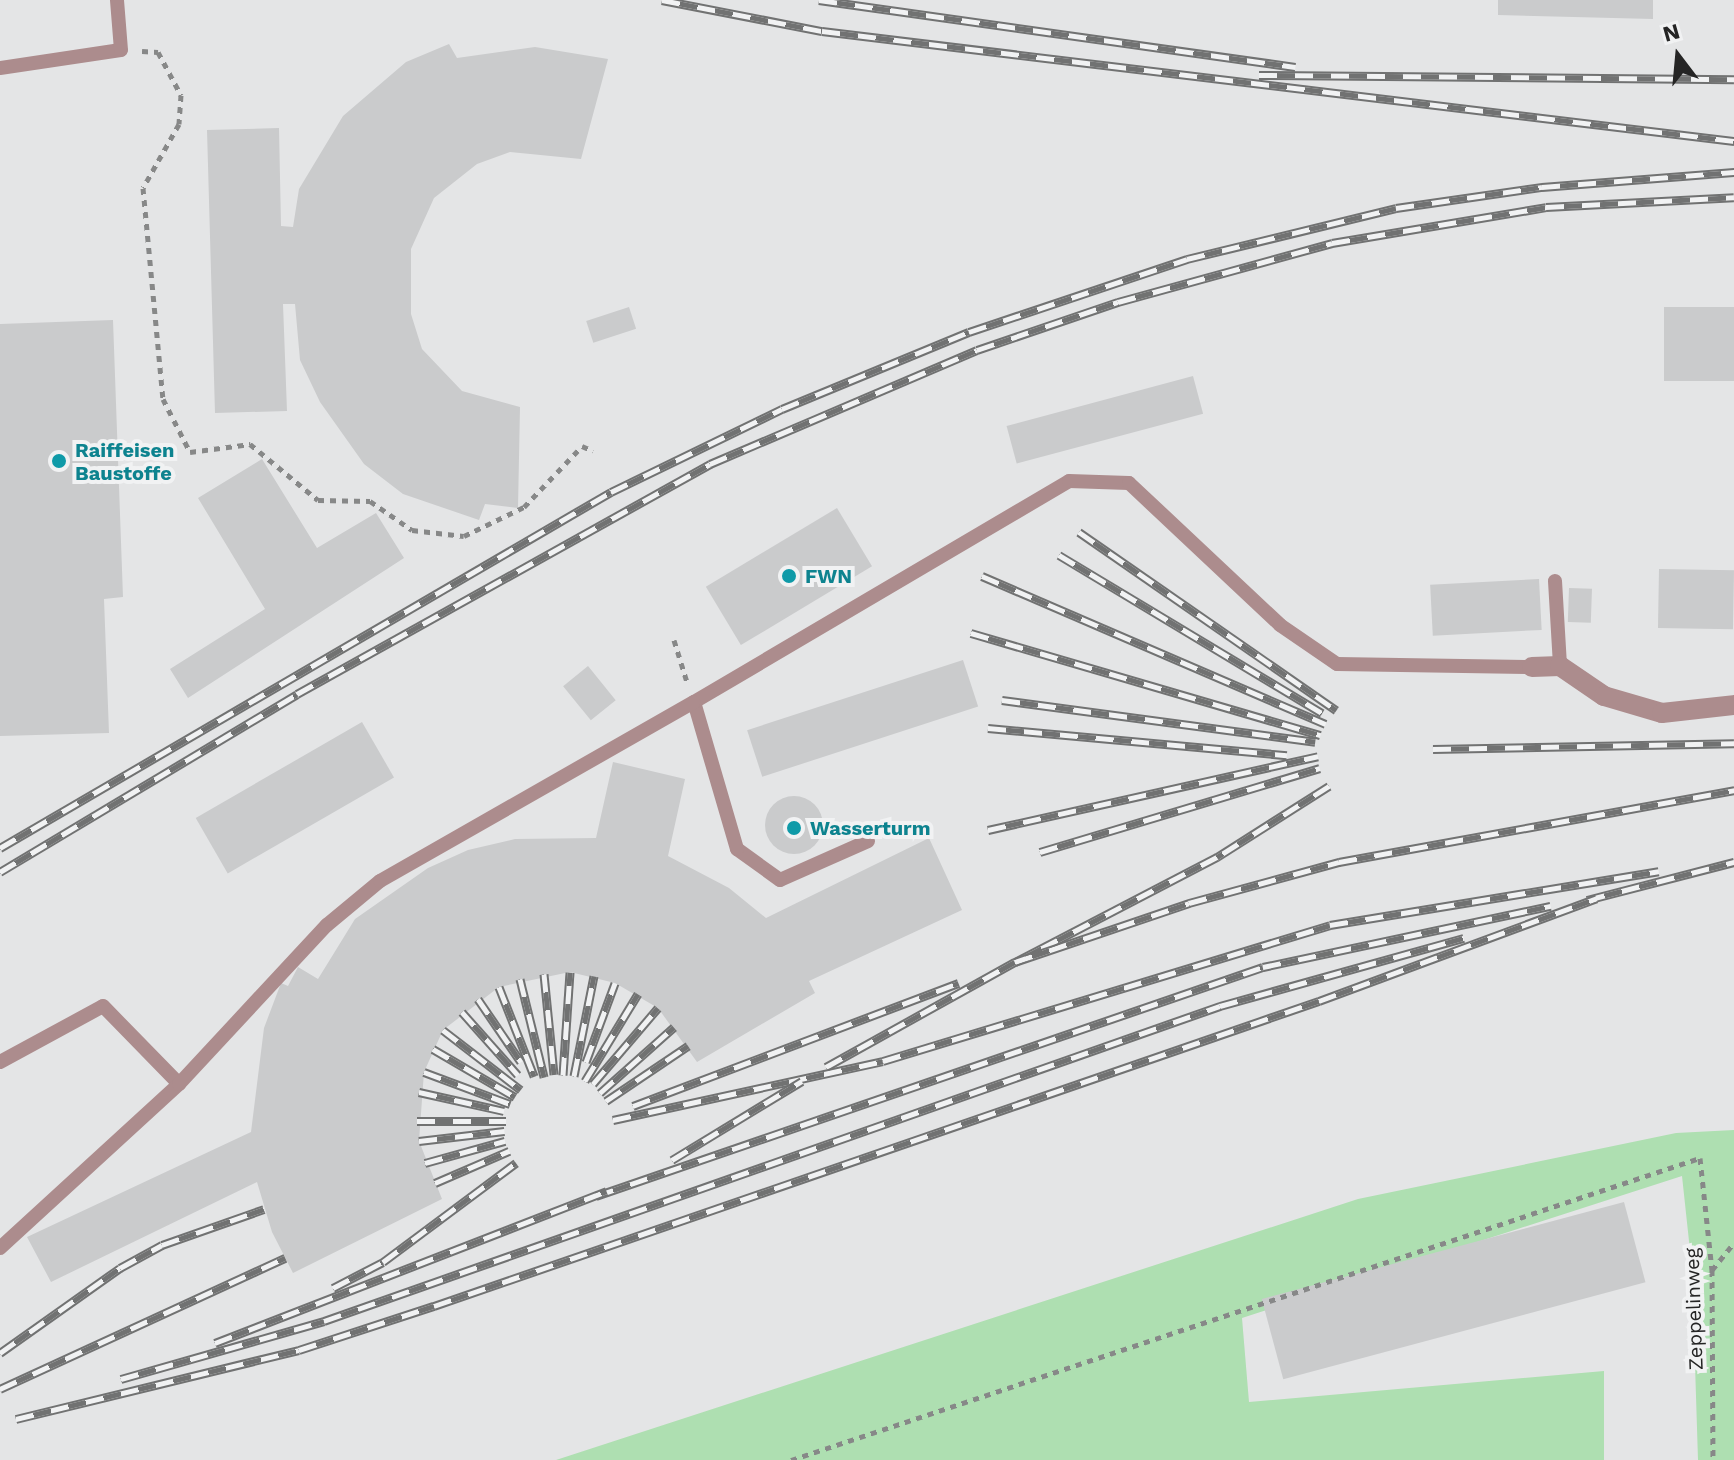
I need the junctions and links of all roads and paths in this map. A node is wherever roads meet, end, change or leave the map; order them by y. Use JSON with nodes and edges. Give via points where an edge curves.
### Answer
{"nodes":[{"id":1,"x":117,"y":0,"type":"edge"},
{"id":2,"x":121,"y":50,"type":"junction"},
{"id":3,"x":0,"y":68,"type":"edge"},
{"id":4,"x":593,"y":451,"type":"dead end"},
{"id":5,"x":1555,"y":581,"type":"dead end"},
{"id":6,"x":674,"y":640,"type":"dead end"},
{"id":7,"x":1560,"y":666,"type":"junction"},
{"id":8,"x":1532,"y":667,"type":"joint"},
{"id":9,"x":694,"y":702,"type":"junction"},
{"id":10,"x":1734,"y":705,"type":"edge"},
{"id":11,"x":868,"y":841,"type":"dead end"},
{"id":12,"x":0,"y":1062,"type":"edge"},
{"id":13,"x":179,"y":1084,"type":"junction"},
{"id":14,"x":1734,"y":1243,"type":"edge"},
{"id":15,"x":0,"y":1248,"type":"edge"},
{"id":16,"x":1712,"y":1270,"type":"junction"},
{"id":17,"x":791,"y":1460,"type":"edge"},
{"id":18,"x":1713,"y":1460,"type":"edge"}],
"edges":[{"from":1,"to":2,"type":"lane"},
{"from":2,"to":3,"type":"lane"},
{"from":2,"to":4,"type":"path","via":[[158,52],[181,95],[179,124],[143,188],[163,399],[190,452],[250,444],[318,500],[370,501],[412,530],[464,536],[524,507],[582,446]]},
{"from":5,"to":7,"type":"lane"},
{"from":6,"to":9,"type":"path"},
{"from":7,"to":8,"type":"street"},
{"from":7,"to":10,"type":"street","via":[[1604,696],[1662,713]]},
{"from":8,"to":9,"type":"lane","via":[[1337,664],[1280,625],[1129,483],[1069,481]]},
{"from":9,"to":11,"type":"lane","via":[[737,849],[780,880]]},
{"from":9,"to":13,"type":"lane","via":[[380,881],[327,925]]},
{"from":12,"to":13,"type":"lane","via":[[103,1006]]},
{"from":13,"to":15,"type":"lane"},
{"from":14,"to":16,"type":"path"},
{"from":16,"to":17,"type":"path","name":"Zeppelinweg","via":[[1700,1158]]},
{"from":16,"to":18,"type":"path","name":"Zeppelinweg"}]}
